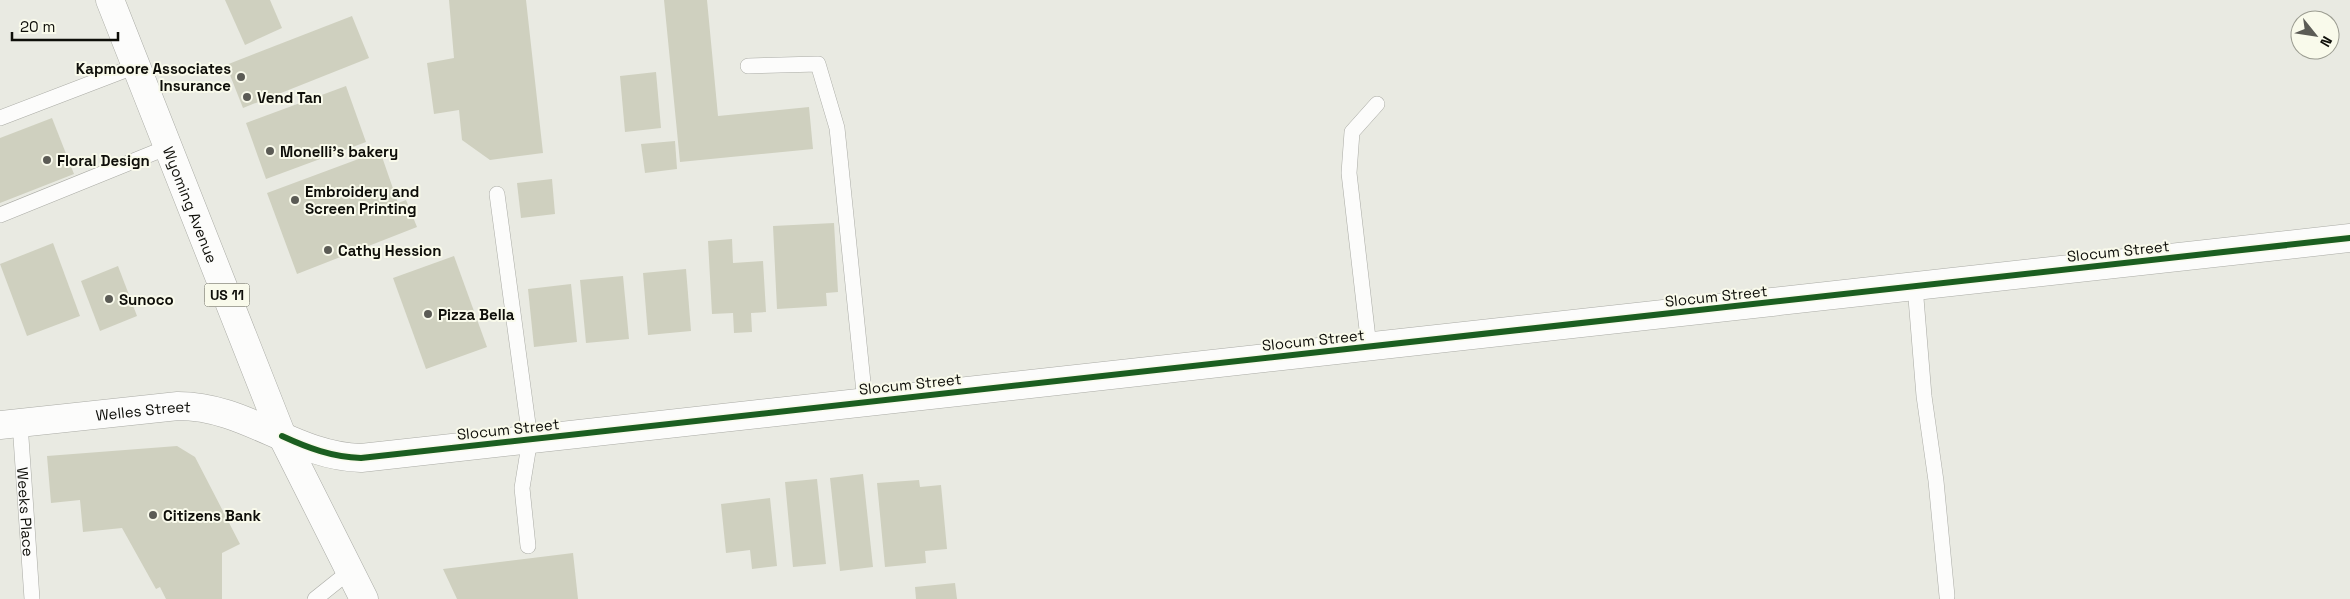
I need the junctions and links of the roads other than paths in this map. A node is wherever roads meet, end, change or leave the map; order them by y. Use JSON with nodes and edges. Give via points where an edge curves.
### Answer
{"nodes":[{"id":1,"x":110,"y":0,"type":"edge"},
{"id":2,"x":136,"y":66,"type":"junction"},
{"id":3,"x":748,"y":66,"type":"dead end"},
{"id":4,"x":1377,"y":104,"type":"dead end"},
{"id":5,"x":0,"y":118,"type":"edge"},
{"id":6,"x":168,"y":147,"type":"junction"},
{"id":7,"x":497,"y":194,"type":"dead end"},
{"id":8,"x":0,"y":215,"type":"edge"},
{"id":9,"x":2350,"y":238,"type":"edge"},
{"id":10,"x":1915,"y":286,"type":"junction"},
{"id":11,"x":1369,"y":346,"type":"junction"},
{"id":12,"x":865,"y":402,"type":"junction"},
{"id":13,"x":10,"y":424,"type":"edge"},
{"id":14,"x":282,"y":436,"type":"junction"},
{"id":15,"x":530,"y":439,"type":"junction"},
{"id":16,"x":528,"y":546,"type":"dead end"},
{"id":17,"x":350,"y":571,"type":"junction"},
{"id":18,"x":1947,"y":596,"type":"dead end"},
{"id":19,"x":32,"y":599,"type":"edge"},
{"id":20,"x":315,"y":599,"type":"edge"},
{"id":21,"x":364,"y":599,"type":"edge"}],
"edges":[{"from":1,"to":2,"type":"street","name":"Wyoming Avenue","number":"US 11"},
{"from":2,"to":5,"type":"lane"},
{"from":2,"to":6,"type":"street","name":"Wyoming Avenue","number":"US 11"},
{"from":3,"to":12,"type":"lane","via":[[818,64],[837,128]]},
{"from":4,"to":11,"type":"lane","via":[[1352,132],[1349,173]]},
{"from":6,"to":8,"type":"lane"},
{"from":6,"to":14,"type":"street","name":"Wyoming Avenue","number":"US 11"},
{"from":7,"to":15,"type":"lane"},
{"from":9,"to":10,"type":"street","name":"Slocum Street"},
{"from":10,"to":11,"type":"street","name":"Slocum Street"},
{"from":10,"to":18,"type":"lane"},
{"from":11,"to":12,"type":"street","name":"Slocum Street"},
{"from":12,"to":15,"type":"street","name":"Slocum Street"},
{"from":13,"to":14,"type":"street","name":"Welles Street","via":[[199,406],[243,418]]},
{"from":13,"to":19,"type":"lane","name":"Weeks Place"},
{"from":14,"to":15,"type":"street","name":"Slocum Street","via":[[323,453],[361,458]]},
{"from":14,"to":17,"type":"street","name":"Wyoming Avenue","number":"US 11"},
{"from":15,"to":16,"type":"lane","via":[[522,488]]},
{"from":17,"to":20,"type":"lane"},
{"from":17,"to":21,"type":"street","name":"Wyoming Avenue","number":"US 11"}]}
